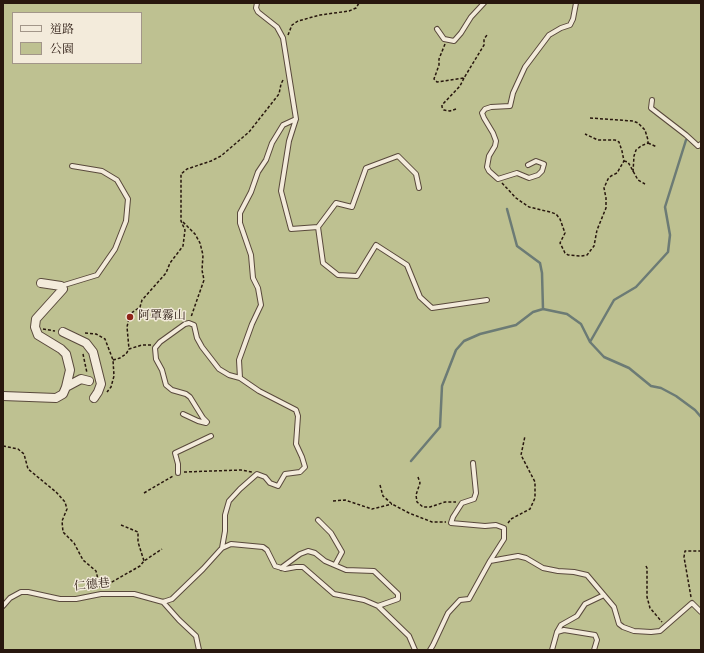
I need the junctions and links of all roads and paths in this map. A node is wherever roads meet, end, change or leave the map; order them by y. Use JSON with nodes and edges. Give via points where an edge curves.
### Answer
{"nodes":[{"id":1,"x":257,"y":3,"type":"edge"},
{"id":2,"x":359,"y":3,"type":"edge"},
{"id":3,"x":484,"y":3,"type":"edge"},
{"id":4,"x":576,"y":3,"type":"edge"},
{"id":5,"x":437,"y":29,"type":"dead end"},
{"id":6,"x":487,"y":35,"type":"dead end"},
{"id":7,"x":283,"y":38,"type":"junction"},
{"id":8,"x":454,"y":41,"type":"junction"},
{"id":9,"x":288,"y":73,"type":"junction"},
{"id":10,"x":464,"y":78,"type":"junction"},
{"id":11,"x":652,"y":100,"type":"dead end"},
{"id":12,"x":456,"y":109,"type":"dead end"},
{"id":13,"x":590,"y":118,"type":"dead end"},
{"id":14,"x":296,"y":119,"type":"junction"},
{"id":15,"x":585,"y":134,"type":"dead end"},
{"id":16,"x":648,"y":143,"type":"junction"},
{"id":17,"x":701,"y":144,"type":"edge"},
{"id":18,"x":657,"y":147,"type":"dead end"},
{"id":19,"x":624,"y":161,"type":"junction"},
{"id":20,"x":528,"y":165,"type":"dead end"},
{"id":21,"x":72,"y":166,"type":"dead end"},
{"id":22,"x":633,"y":172,"type":"junction"},
{"id":23,"x":498,"y":179,"type":"junction"},
{"id":24,"x":645,"y":184,"type":"dead end"},
{"id":25,"x":419,"y":188,"type":"dead end"},
{"id":26,"x":181,"y":220,"type":"junction"},
{"id":27,"x":318,"y":227,"type":"junction"},
{"id":28,"x":41,"y":283,"type":"dead end"},
{"id":29,"x":61,"y":286,"type":"junction"},
{"id":30,"x":487,"y":300,"type":"dead end"},
{"id":31,"x":189,"y":322,"type":"junction"},
{"id":32,"x":63,"y":332,"type":"dead end"},
{"id":33,"x":155,"y":348,"type":"junction"},
{"id":34,"x":129,"y":349,"type":"junction"},
{"id":35,"x":113,"y":360,"type":"dead end"},
{"id":36,"x":240,"y":378,"type":"junction"},
{"id":37,"x":89,"y":381,"type":"dead end"},
{"id":38,"x":66,"y":387,"type":"junction"},
{"id":39,"x":3,"y":396,"type":"edge"},
{"id":40,"x":94,"y":398,"type":"dead end"},
{"id":41,"x":183,"y":414,"type":"dead end"},
{"id":42,"x":211,"y":436,"type":"dead end"},
{"id":43,"x":525,"y":436,"type":"dead end"},
{"id":44,"x":3,"y":446,"type":"edge"},
{"id":45,"x":473,"y":463,"type":"dead end"},
{"id":46,"x":178,"y":473,"type":"junction"},
{"id":47,"x":257,"y":474,"type":"junction"},
{"id":48,"x":418,"y":477,"type":"dead end"},
{"id":49,"x":380,"y":485,"type":"dead end"},
{"id":50,"x":144,"y":493,"type":"dead end"},
{"id":51,"x":333,"y":501,"type":"dead end"},
{"id":52,"x":462,"y":503,"type":"junction"},
{"id":53,"x":392,"y":504,"type":"junction"},
{"id":54,"x":318,"y":520,"type":"dead end"},
{"id":55,"x":452,"y":523,"type":"junction"},
{"id":56,"x":121,"y":525,"type":"dead end"},
{"id":57,"x":504,"y":528,"type":"junction"},
{"id":58,"x":222,"y":548,"type":"junction"},
{"id":59,"x":162,"y":550,"type":"dead end"},
{"id":60,"x":701,"y":551,"type":"edge"},
{"id":61,"x":144,"y":561,"type":"junction"},
{"id":62,"x":490,"y":561,"type":"junction"},
{"id":63,"x":335,"y":565,"type":"junction"},
{"id":64,"x":646,"y":566,"type":"dead end"},
{"id":65,"x":280,"y":568,"type":"junction"},
{"id":66,"x":101,"y":594,"type":"junction"},
{"id":67,"x":604,"y":595,"type":"junction"},
{"id":68,"x":163,"y":602,"type":"junction"},
{"id":69,"x":692,"y":603,"type":"junction"},
{"id":70,"x":3,"y":606,"type":"edge"},
{"id":71,"x":378,"y":606,"type":"junction"},
{"id":72,"x":701,"y":612,"type":"edge"},
{"id":73,"x":666,"y":627,"type":"junction"},
{"id":74,"x":557,"y":632,"type":"junction"},
{"id":75,"x":199,"y":650,"type":"edge"},
{"id":76,"x":415,"y":650,"type":"edge"},
{"id":77,"x":430,"y":650,"type":"edge"},
{"id":78,"x":552,"y":650,"type":"edge"},
{"id":79,"x":594,"y":650,"type":"edge"}],
"edges":[{"from":1,"to":7,"type":"lane","via":[[258,12],[277,27]]},
{"from":2,"to":7,"type":"path","via":[[356,8],[349,11],[298,21]]},
{"from":3,"to":8,"type":"lane"},
{"from":4,"to":23,"type":"lane","via":[[570,25],[549,35],[525,67],[510,106],[490,107],[482,113],[496,141],[487,167]]},
{"from":5,"to":8,"type":"lane","via":[[444,39]]},
{"from":6,"to":10,"type":"path","via":[[484,45]]},
{"from":7,"to":9,"type":"lane"},
{"from":8,"to":10,"type":"path","via":[[445,44],[434,79],[437,82]]},
{"from":9,"to":14,"type":"lane"},
{"from":9,"to":26,"type":"path","via":[[281,84],[280,94],[249,132],[221,156],[181,174]]},
{"from":10,"to":12,"type":"path","via":[[442,105],[444,110]]},
{"from":11,"to":17,"type":"lane","via":[[651,108],[698,146]]},
{"from":13,"to":16,"type":"path","via":[[633,121],[645,130]]},
{"from":14,"to":27,"type":"lane","via":[[289,142],[281,191],[291,229]]},
{"from":14,"to":36,"type":"lane","via":[[282,125],[240,213],[240,223],[251,255],[253,278],[261,305],[239,360]]},
{"from":15,"to":19,"type":"path","via":[[598,140],[618,142]]},
{"from":16,"to":18,"type":"path"},
{"from":16,"to":22,"type":"path","via":[[636,150]]},
{"from":19,"to":22,"type":"path","via":[[628,162]]},
{"from":19,"to":23,"type":"path","via":[[604,188],[606,208],[594,246],[587,255],[581,256],[565,253],[560,243],[564,234],[556,214],[529,207],[516,198]]},
{"from":20,"to":23,"type":"lane","via":[[536,161],[544,164],[538,175],[529,178],[517,173]]},
{"from":21,"to":29,"type":"lane","via":[[102,171],[117,180],[128,199],[126,221],[115,249],[97,274]]},
{"from":22,"to":24,"type":"path","via":[[638,180]]},
{"from":25,"to":27,"type":"lane","via":[[416,174],[398,156],[366,168],[352,207],[336,203]]},
{"from":26,"to":31,"type":"path","via":[[195,234],[203,255],[204,280]]},
{"from":26,"to":34,"type":"path","via":[[184,230],[183,246],[166,273],[142,300],[140,307],[130,314],[127,327]]},
{"from":27,"to":30,"type":"lane","via":[[324,263],[338,274],[357,276],[376,245],[407,265],[420,297],[432,308]]},
{"from":28,"to":29,"type":"street"},
{"from":29,"to":38,"type":"street","via":[[63,289],[36,319],[35,328],[38,335],[66,354],[70,370]]},
{"from":31,"to":33,"type":"lane"},
{"from":31,"to":36,"type":"lane","via":[[194,325],[202,347],[219,369]]},
{"from":32,"to":40,"type":"street","via":[[86,343],[93,352],[101,384]]},
{"from":33,"to":34,"type":"path","via":[[150,344]]},
{"from":33,"to":41,"type":"lane","via":[[156,359],[166,385],[190,397],[207,422]]},
{"from":34,"to":35,"type":"path","via":[[126,354]]},
{"from":36,"to":47,"type":"lane","via":[[258,391],[296,410],[298,416],[296,444],[305,467],[300,472],[285,474],[278,486]]},
{"from":37,"to":38,"type":"street","via":[[81,379]]},
{"from":38,"to":39,"type":"street","via":[[56,398]]},
{"from":42,"to":46,"type":"lane","via":[[175,453]]},
{"from":43,"to":57,"type":"path","via":[[521,455],[534,482],[534,498],[530,509],[511,519]]},
{"from":44,"to":66,"type":"path","via":[[18,449],[24,454],[28,469],[65,502],[67,508],[62,521],[63,532],[74,543],[83,560],[96,571]]},
{"from":45,"to":52,"type":"lane","via":[[476,492],[474,498]]},
{"from":46,"to":47,"type":"path","via":[[241,470]]},
{"from":46,"to":50,"type":"path"},
{"from":47,"to":58,"type":"lane","via":[[229,501]]},
{"from":48,"to":52,"type":"path","via":[[420,483],[416,495],[417,502],[423,506],[430,507],[445,502]]},
{"from":49,"to":53,"type":"path","via":[[383,496]]},
{"from":51,"to":53,"type":"path","via":[[345,500],[372,509]]},
{"from":52,"to":55,"type":"lane"},
{"from":53,"to":55,"type":"path","via":[[432,522]]},
{"from":54,"to":63,"type":"lane","via":[[331,533],[342,552]]},
{"from":55,"to":57,"type":"lane","via":[[496,525]]},
{"from":56,"to":61,"type":"path","via":[[138,532],[138,542]]},
{"from":57,"to":62,"type":"lane","via":[[504,539]]},
{"from":58,"to":65,"type":"lane","via":[[231,544],[263,547],[275,566]]},
{"from":58,"to":68,"type":"lane","via":[[172,599]]},
{"from":59,"to":61,"type":"path"},
{"from":60,"to":69,"type":"path","via":[[685,551]]},
{"from":61,"to":66,"type":"path","via":[[140,566],[105,586]]},
{"from":62,"to":67,"type":"lane","via":[[518,556],[543,568],[587,575]]},
{"from":62,"to":77,"type":"lane","via":[[469,599],[460,600],[448,613]]},
{"from":63,"to":65,"type":"lane","via":[[315,553],[308,552],[300,554]]},
{"from":63,"to":71,"type":"lane","via":[[346,570],[374,571],[398,594],[398,599]]},
{"from":64,"to":73,"type":"path","via":[[646,597],[650,608]]},
{"from":65,"to":71,"type":"lane","via":[[303,568],[334,594],[364,600]]},
{"from":66,"to":68,"type":"lane","name":"仁德巷","via":[[134,594]]},
{"from":66,"to":70,"type":"lane","name":"仁德巷","via":[[60,599],[21,592],[10,598]]},
{"from":67,"to":73,"type":"lane","via":[[614,607],[619,624],[623,627],[634,631],[651,632]]},
{"from":67,"to":74,"type":"lane","via":[[585,604],[577,616],[561,625]]},
{"from":68,"to":75,"type":"lane","via":[[196,636]]},
{"from":69,"to":72,"type":"lane"},
{"from":69,"to":73,"type":"lane"},
{"from":71,"to":76,"type":"lane","via":[[409,636]]},
{"from":74,"to":78,"type":"lane"},
{"from":74,"to":79,"type":"lane","via":[[564,630],[595,635],[597,640]]}]}
